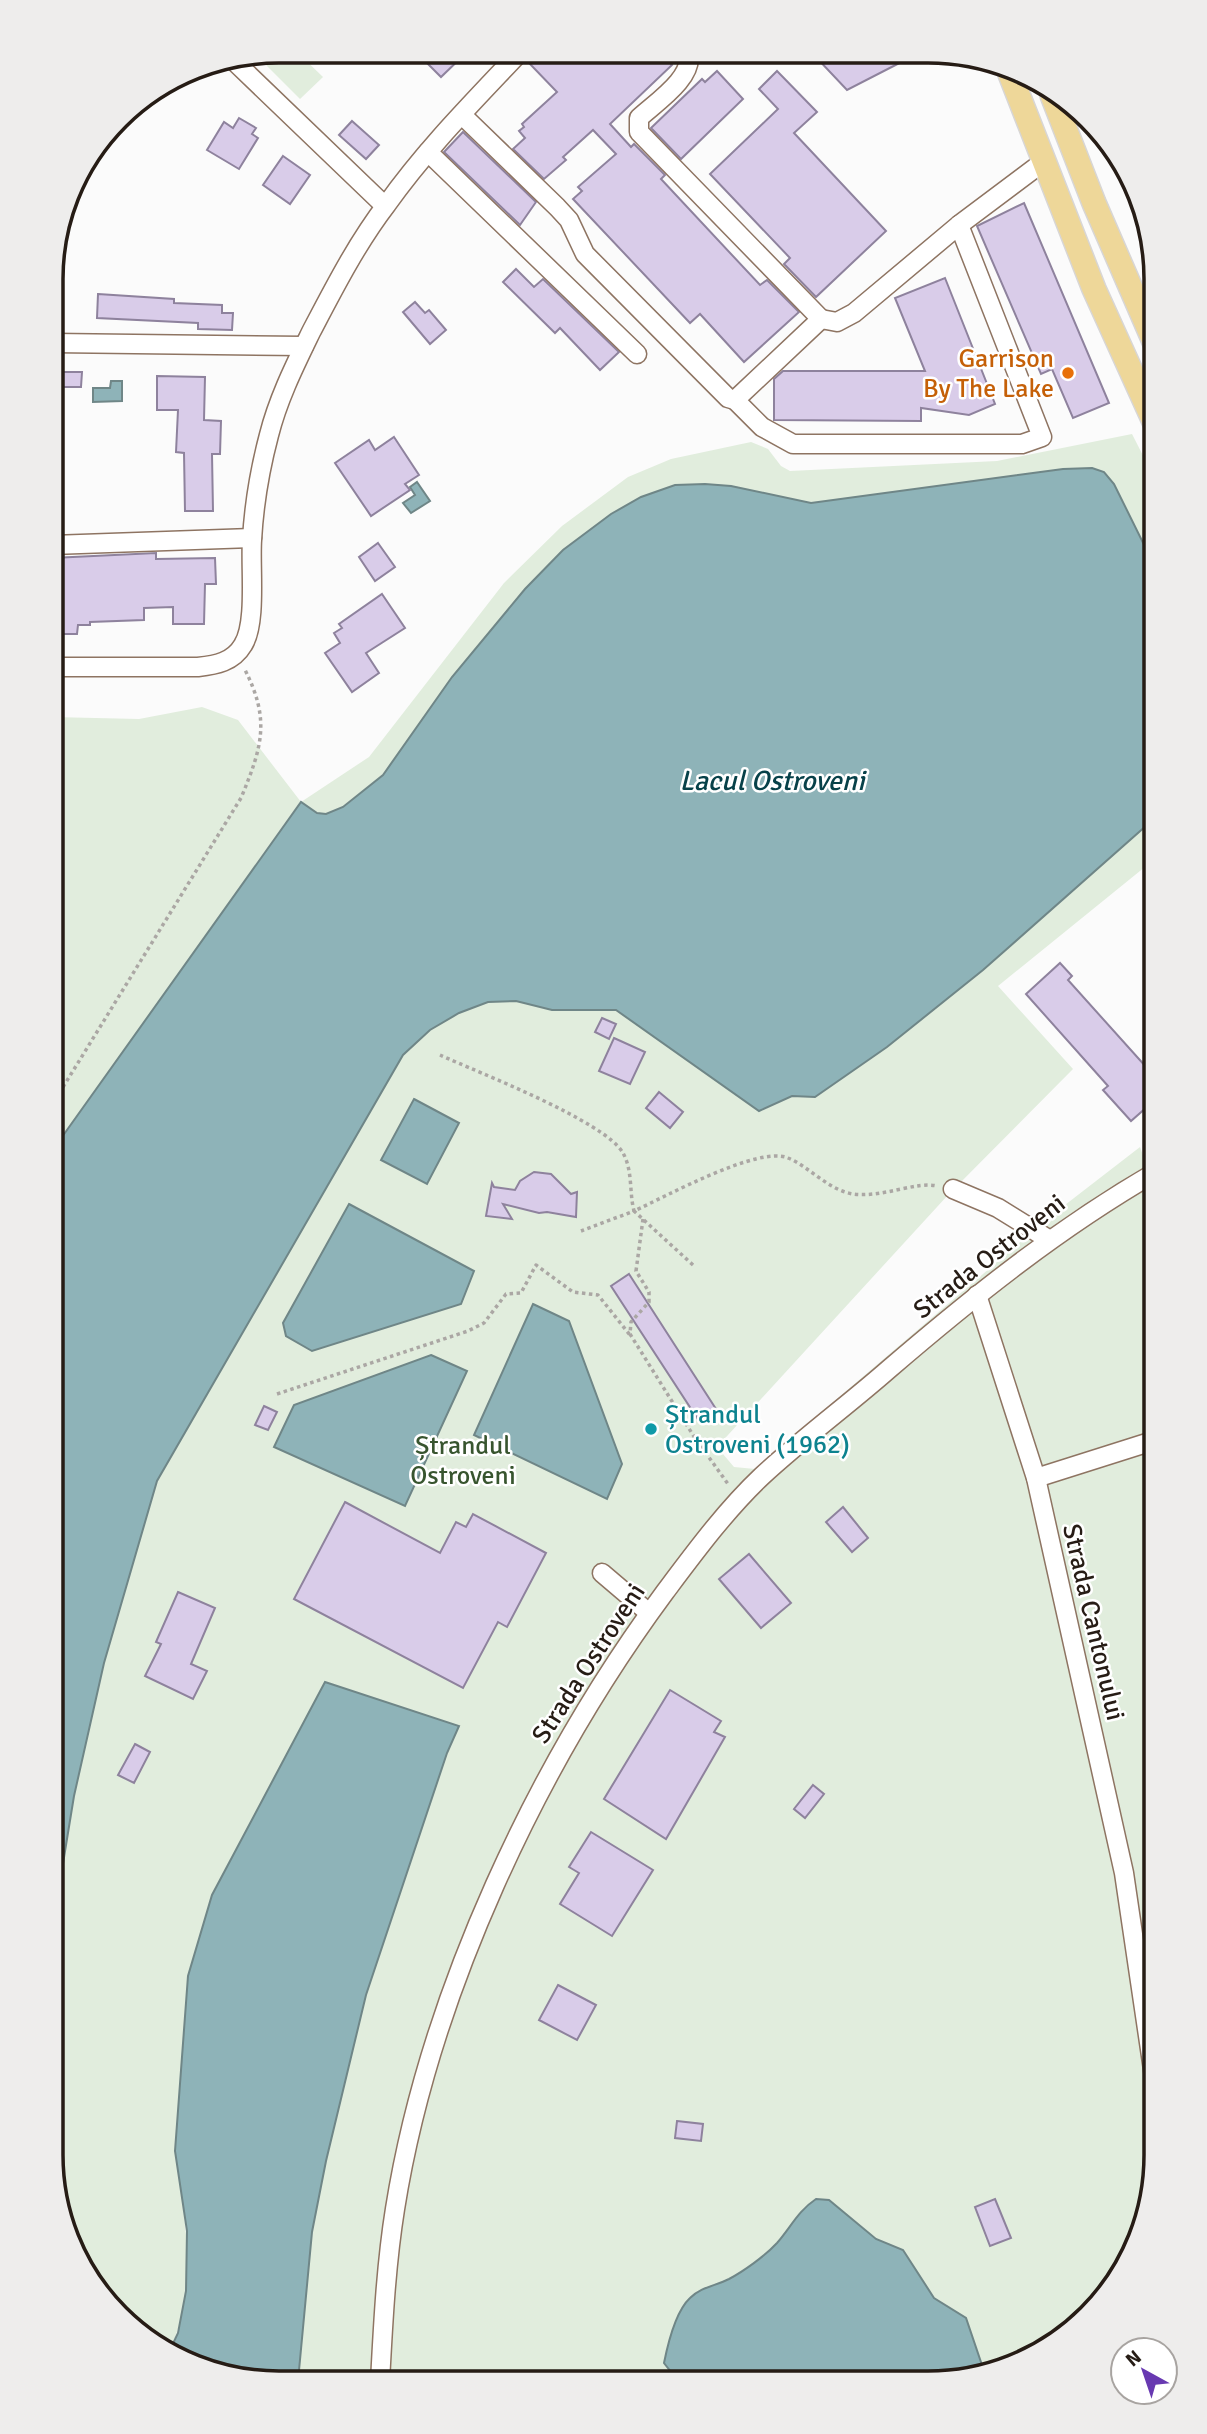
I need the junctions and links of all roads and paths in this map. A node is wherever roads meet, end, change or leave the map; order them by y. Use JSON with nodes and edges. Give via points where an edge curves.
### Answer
{"nodes":[{"id":1,"x":510,"y":63,"type":"edge"},
{"id":2,"x":689,"y":63,"type":"edge"},
{"id":3,"x":240,"y":67,"type":"edge"},
{"id":4,"x":1012,"y":81,"type":"edge"},
{"id":5,"x":1056,"y":106,"type":"edge"},
{"id":6,"x":462,"y":115,"type":"junction"},
{"id":7,"x":428,"y":152,"type":"junction"},
{"id":8,"x":1043,"y":162,"type":"junction"},
{"id":9,"x":385,"y":206,"type":"junction"},
{"id":10,"x":959,"y":225,"type":"junction"},
{"id":11,"x":1144,"y":317,"type":"edge"},
{"id":12,"x":821,"y":319,"type":"junction"},
{"id":13,"x":63,"y":343,"type":"edge"},
{"id":14,"x":304,"y":346,"type":"junction"},
{"id":15,"x":637,"y":354,"type":"dead end"},
{"id":16,"x":1144,"y":399,"type":"edge"},
{"id":17,"x":735,"y":400,"type":"junction"},
{"id":18,"x":252,"y":538,"type":"junction"},
{"id":19,"x":63,"y":545,"type":"edge"},
{"id":20,"x":236,"y":654,"type":"junction"},
{"id":21,"x":63,"y":667,"type":"edge"},
{"id":22,"x":440,"y":1055,"type":"dead end"},
{"id":23,"x":63,"y":1087,"type":"edge"},
{"id":24,"x":1144,"y":1179,"type":"edge"},
{"id":25,"x":953,"y":1189,"type":"joint"},
{"id":26,"x":634,"y":1211,"type":"junction"},
{"id":27,"x":643,"y":1219,"type":"junction"},
{"id":28,"x":581,"y":1231,"type":"dead end"},
{"id":29,"x":1048,"y":1239,"type":"junction"},
{"id":30,"x":692,"y":1265,"type":"dead end"},
{"id":31,"x":977,"y":1295,"type":"junction"},
{"id":32,"x":630,"y":1335,"type":"junction"},
{"id":33,"x":277,"y":1394,"type":"dead end"},
{"id":34,"x":1144,"y":1444,"type":"edge"},
{"id":35,"x":1036,"y":1478,"type":"junction"},
{"id":36,"x":740,"y":1500,"type":"junction"},
{"id":37,"x":602,"y":1573,"type":"dead end"},
{"id":38,"x":649,"y":1613,"type":"junction"},
{"id":39,"x":1144,"y":2008,"type":"edge"},
{"id":40,"x":381,"y":2371,"type":"edge"}],
"edges":[{"from":1,"to":6,"type":"street"},
{"from":2,"to":12,"type":"street","via":[[686,73],[639,118],[639,132]]},
{"from":3,"to":9,"type":"street"},
{"from":4,"to":8,"type":"main road"},
{"from":5,"to":11,"type":"main road"},
{"from":6,"to":7,"type":"street"},
{"from":6,"to":17,"type":"street","via":[[569,220],[585,254]]},
{"from":7,"to":9,"type":"street"},
{"from":7,"to":15,"type":"street"},
{"from":8,"to":10,"type":"street"},
{"from":8,"to":16,"type":"main road"},
{"from":9,"to":14,"type":"street"},
{"from":10,"to":12,"type":"street","via":[[854,313],[838,322]]},
{"from":10,"to":17,"type":"street","via":[[1042,437],[1022,444],[793,444],[762,427]]},
{"from":12,"to":17,"type":"street"},
{"from":13,"to":14,"type":"street"},
{"from":14,"to":18,"type":"street","via":[[270,432]]},
{"from":18,"to":19,"type":"street"},
{"from":18,"to":20,"type":"street","via":[[249,628]]},
{"from":20,"to":21,"type":"street","via":[[198,667]]},
{"from":20,"to":23,"type":"path","via":[[261,706],[258,755],[241,799]]},
{"from":22,"to":26,"type":"path","via":[[601,1133],[622,1150],[630,1168]]},
{"from":24,"to":29,"type":"street","name":"Strada Ostroveni"},
{"from":25,"to":26,"type":"path","via":[[931,1184],[874,1195],[850,1194],[786,1156],[761,1155]]},
{"from":25,"to":29,"type":"street","via":[[998,1208]]},
{"from":26,"to":27,"type":"path"},
{"from":26,"to":28,"type":"path"},
{"from":27,"to":30,"type":"path"},
{"from":27,"to":32,"type":"path","via":[[636,1271],[649,1302],[631,1322]]},
{"from":29,"to":31,"type":"street","name":"Strada Ostroveni"},
{"from":31,"to":35,"type":"street","name":"Strada Cantonului"},
{"from":31,"to":36,"type":"street","name":"Strada Ostroveni","via":[[762,1476]]},
{"from":32,"to":33,"type":"path","via":[[597,1295],[573,1292],[536,1265],[521,1293],[506,1294],[484,1323],[468,1331]]},
{"from":32,"to":36,"type":"path"},
{"from":34,"to":35,"type":"street"},
{"from":35,"to":39,"type":"street","name":"Strada Cantonului","via":[[1124,1873]]},
{"from":36,"to":38,"type":"street","name":"Strada Ostroveni"},
{"from":37,"to":38,"type":"street"},
{"from":38,"to":40,"type":"street","name":"Strada Ostroveni","via":[[557,1756],[498,1880],[456,1984],[430,2062],[394,2211]]}]}
